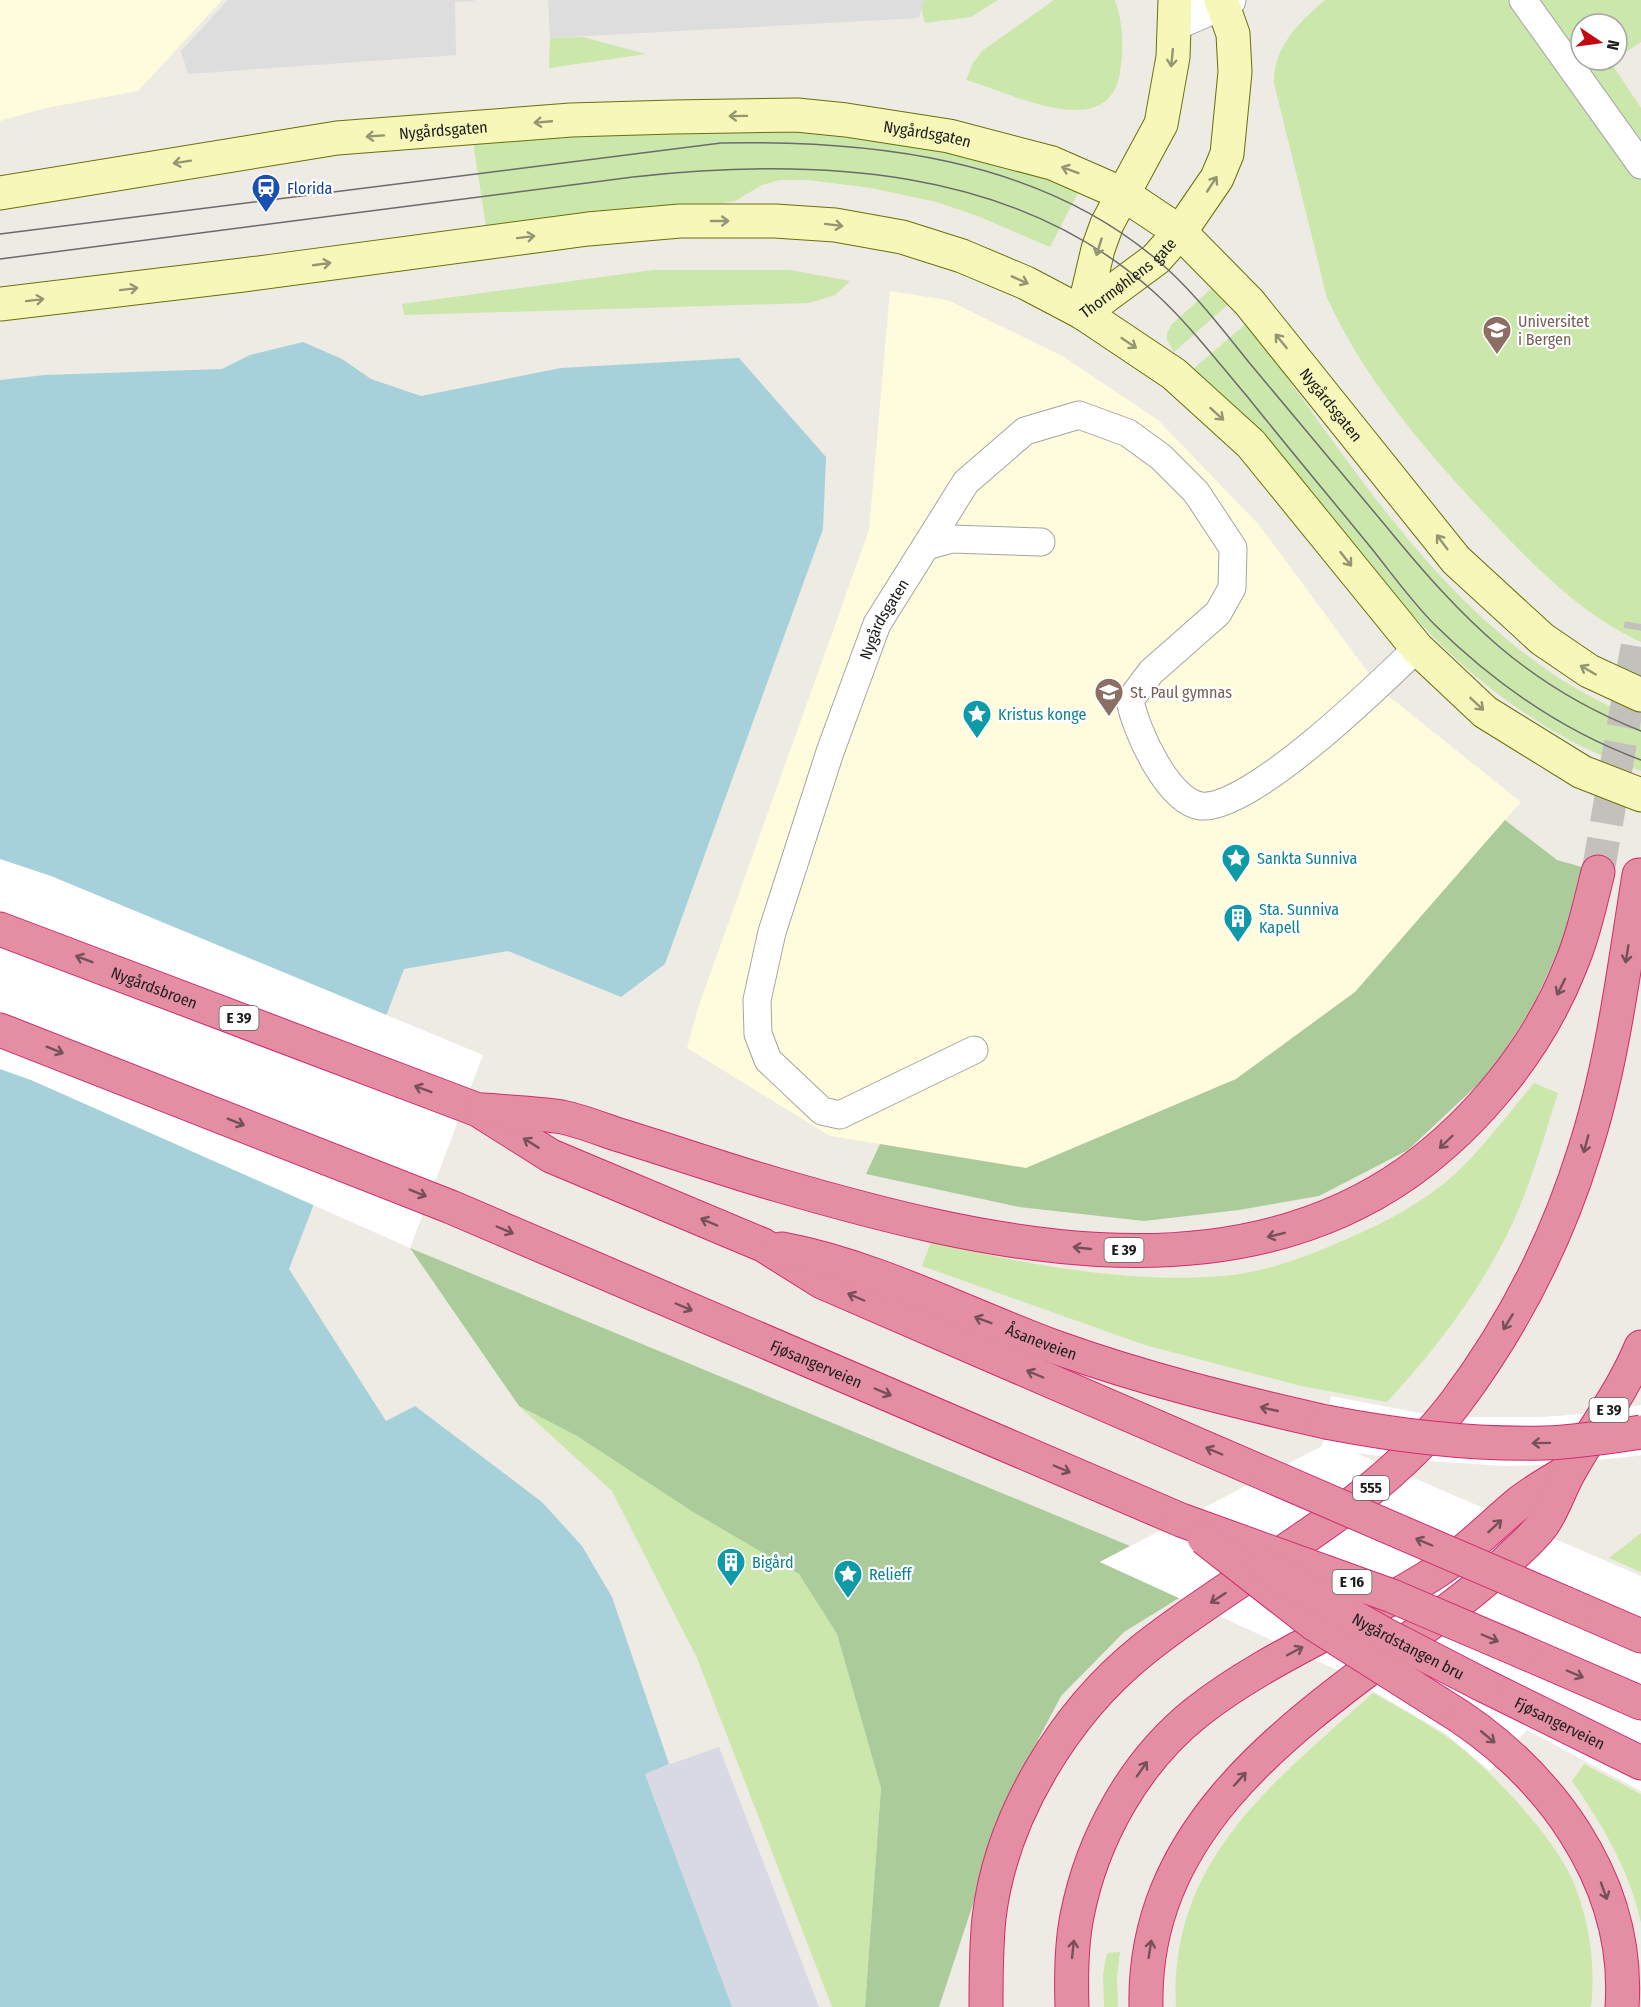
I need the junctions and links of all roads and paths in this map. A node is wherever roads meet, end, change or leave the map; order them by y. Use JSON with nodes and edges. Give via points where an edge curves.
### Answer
{"nodes":[{"id":1,"x":1523,"y":0,"type":"edge"},
{"id":2,"x":1224,"y":1,"type":"edge"},
{"id":3,"x":1175,"y":11,"type":"edge"},
{"id":4,"x":1641,"y":165,"type":"edge"},
{"id":5,"x":0,"y":193,"type":"edge"},
{"id":6,"x":1123,"y":194,"type":"junction"},
{"id":7,"x":1180,"y":232,"type":"junction"},
{"id":8,"x":0,"y":304,"type":"edge"},
{"id":9,"x":1083,"y":313,"type":"junction"},
{"id":10,"x":1041,"y":542,"type":"dead end"},
{"id":11,"x":926,"y":546,"type":"junction"},
{"id":12,"x":1417,"y":648,"type":"junction"},
{"id":13,"x":1641,"y":695,"type":"edge"},
{"id":14,"x":1641,"y":795,"type":"edge"},
{"id":15,"x":1598,"y":872,"type":"tunnel mouth"},
{"id":16,"x":1639,"y":875,"type":"dead end"},
{"id":17,"x":0,"y":929,"type":"edge"},
{"id":18,"x":0,"y":1030,"type":"edge"},
{"id":19,"x":974,"y":1050,"type":"dead end"},
{"id":20,"x":478,"y":1110,"type":"junction"},
{"id":21,"x":763,"y":1245,"type":"junction"},
{"id":22,"x":1641,"y":1347,"type":"edge"},
{"id":23,"x":1641,"y":1432,"type":"edge"},
{"id":24,"x":1571,"y":1469,"type":"junction"},
{"id":25,"x":1181,"y":1520,"type":"junction"},
{"id":26,"x":1641,"y":1636,"type":"edge"},
{"id":27,"x":1481,"y":1684,"type":"joint"},
{"id":28,"x":1641,"y":1703,"type":"edge"},
{"id":29,"x":1641,"y":1763,"type":"edge"},
{"id":30,"x":986,"y":2007,"type":"edge"},
{"id":31,"x":1072,"y":2007,"type":"edge"},
{"id":32,"x":1146,"y":2007,"type":"edge"},
{"id":33,"x":1622,"y":2007,"type":"edge"}],
"edges":[{"from":1,"to":4,"type":"lane"},
{"from":2,"to":3,"type":"street"},
{"from":7,"to":2,"type":"main road","name":"Thormøhlens gate","one_way":true,"via":[[1217,178],[1227,154],[1235,72],[1233,34]]},
{"from":3,"to":6,"type":"main road","name":"Thormøhlens gate","one_way":true,"via":[[1168,94],[1161,123]]},
{"from":6,"to":5,"type":"main road","name":"Nygårdsgaten","one_way":true,"via":[[1083,175],[949,136],[796,115],[571,120],[337,138]]},
{"from":6,"to":7,"type":"main road","name":"Nygårdsgaten"},
{"from":6,"to":9,"type":"main road","name":"Thormøhlens gate","one_way":true,"via":[[1098,249]]},
{"from":7,"to":9,"type":"main road","name":"Thormøhlens gate","via":[[1156,259]]},
{"from":13,"to":7,"type":"main road","name":"Nygårdsgaten","one_way":true,"via":[[1589,671],[1542,639],[1456,560],[1249,302]]},
{"from":8,"to":9,"type":"main road","one_way":true,"via":[[588,229],[681,221],[776,221],[835,225],[902,237],[962,256]]},
{"from":9,"to":12,"type":"main road","one_way":true,"via":[[1174,374],[1251,444]]},
{"from":10,"to":11,"type":"lane","via":[[952,539]]},
{"from":11,"to":12,"type":"lane","name":"Nygårdsgaten","via":[[966,482],[1025,431],[1079,415],[1128,433],[1161,457],[1196,492],[1233,548],[1232,588],[1218,613],[1151,672],[1130,700],[1134,721],[1154,761],[1183,798],[1200,806],[1217,805],[1257,786],[1360,703]]},
{"from":11,"to":19,"type":"lane","name":"Nygårdsgaten","via":[[877,624],[830,752],[771,932],[757,999],[758,1034],[768,1060],[822,1111],[840,1115]]},
{"from":12,"to":14,"type":"main road","one_way":true,"via":[[1485,712],[1582,772]]},
{"from":15,"to":20,"type":"highway","number":"E 39","one_way":true,"via":[[1570,968],[1544,1021],[1475,1114],[1435,1152],[1386,1188],[1333,1214],[1250,1240],[1183,1249],[1112,1251],[961,1231],[777,1185],[563,1117]]},
{"from":16,"to":30,"type":"highway","number":"555","one_way":true,"via":[[1605,1067],[1585,1151],[1527,1292],[1454,1404],[1409,1456],[1293,1548],[1142,1650],[1093,1696],[1063,1735],[1027,1795],[1000,1865],[990,1915]]},
{"from":20,"to":17,"type":"highway","name":"Nygårdsbroen","number":"E 39","one_way":true},
{"from":18,"to":25,"type":"highway","name":"Fjøsangerveien","one_way":true,"via":[[451,1207]]},
{"from":21,"to":20,"type":"highway","number":"E 39","one_way":true,"via":[[551,1156]]},
{"from":23,"to":21,"type":"highway","name":"Åsaneveien","number":"E 39","one_way":true,"bridge":true,"via":[[1547,1443],[1500,1443],[1383,1433],[1326,1422],[1149,1378],[981,1319],[829,1258]]},
{"from":26,"to":21,"type":"highway","number":"E 39","one_way":true,"bridge":true,"via":[[822,1282]]},
{"from":22,"to":24,"type":"highway","number":"E 39","via":[[1605,1418]]},
{"from":31,"to":24,"type":"highway","one_way":true,"via":[[1071,1969],[1077,1916],[1094,1857],[1118,1804],[1152,1756],[1196,1713],[1229,1690],[1430,1576],[1479,1541],[1521,1502]]},
{"from":32,"to":24,"type":"highway","one_way":true,"via":[[1153,1931],[1167,1890],[1186,1850],[1219,1802],[1258,1759],[1313,1712],[1506,1562],[1544,1524]]},
{"from":25,"to":27,"type":"highway","name":"Nygårdstangen bru","number":"E 16","bridge":true},
{"from":25,"to":28,"type":"highway","number":"E 16","one_way":true,"bridge":true,"via":[[1392,1596]]},
{"from":25,"to":33,"type":"highway","one_way":true,"bridge":true,"via":[[1314,1624],[1473,1724],[1508,1753],[1548,1796],[1580,1837],[1602,1886],[1617,1930]]},
{"from":27,"to":29,"type":"highway","name":"Fjøsangerveien","number":"E 16"}]}
